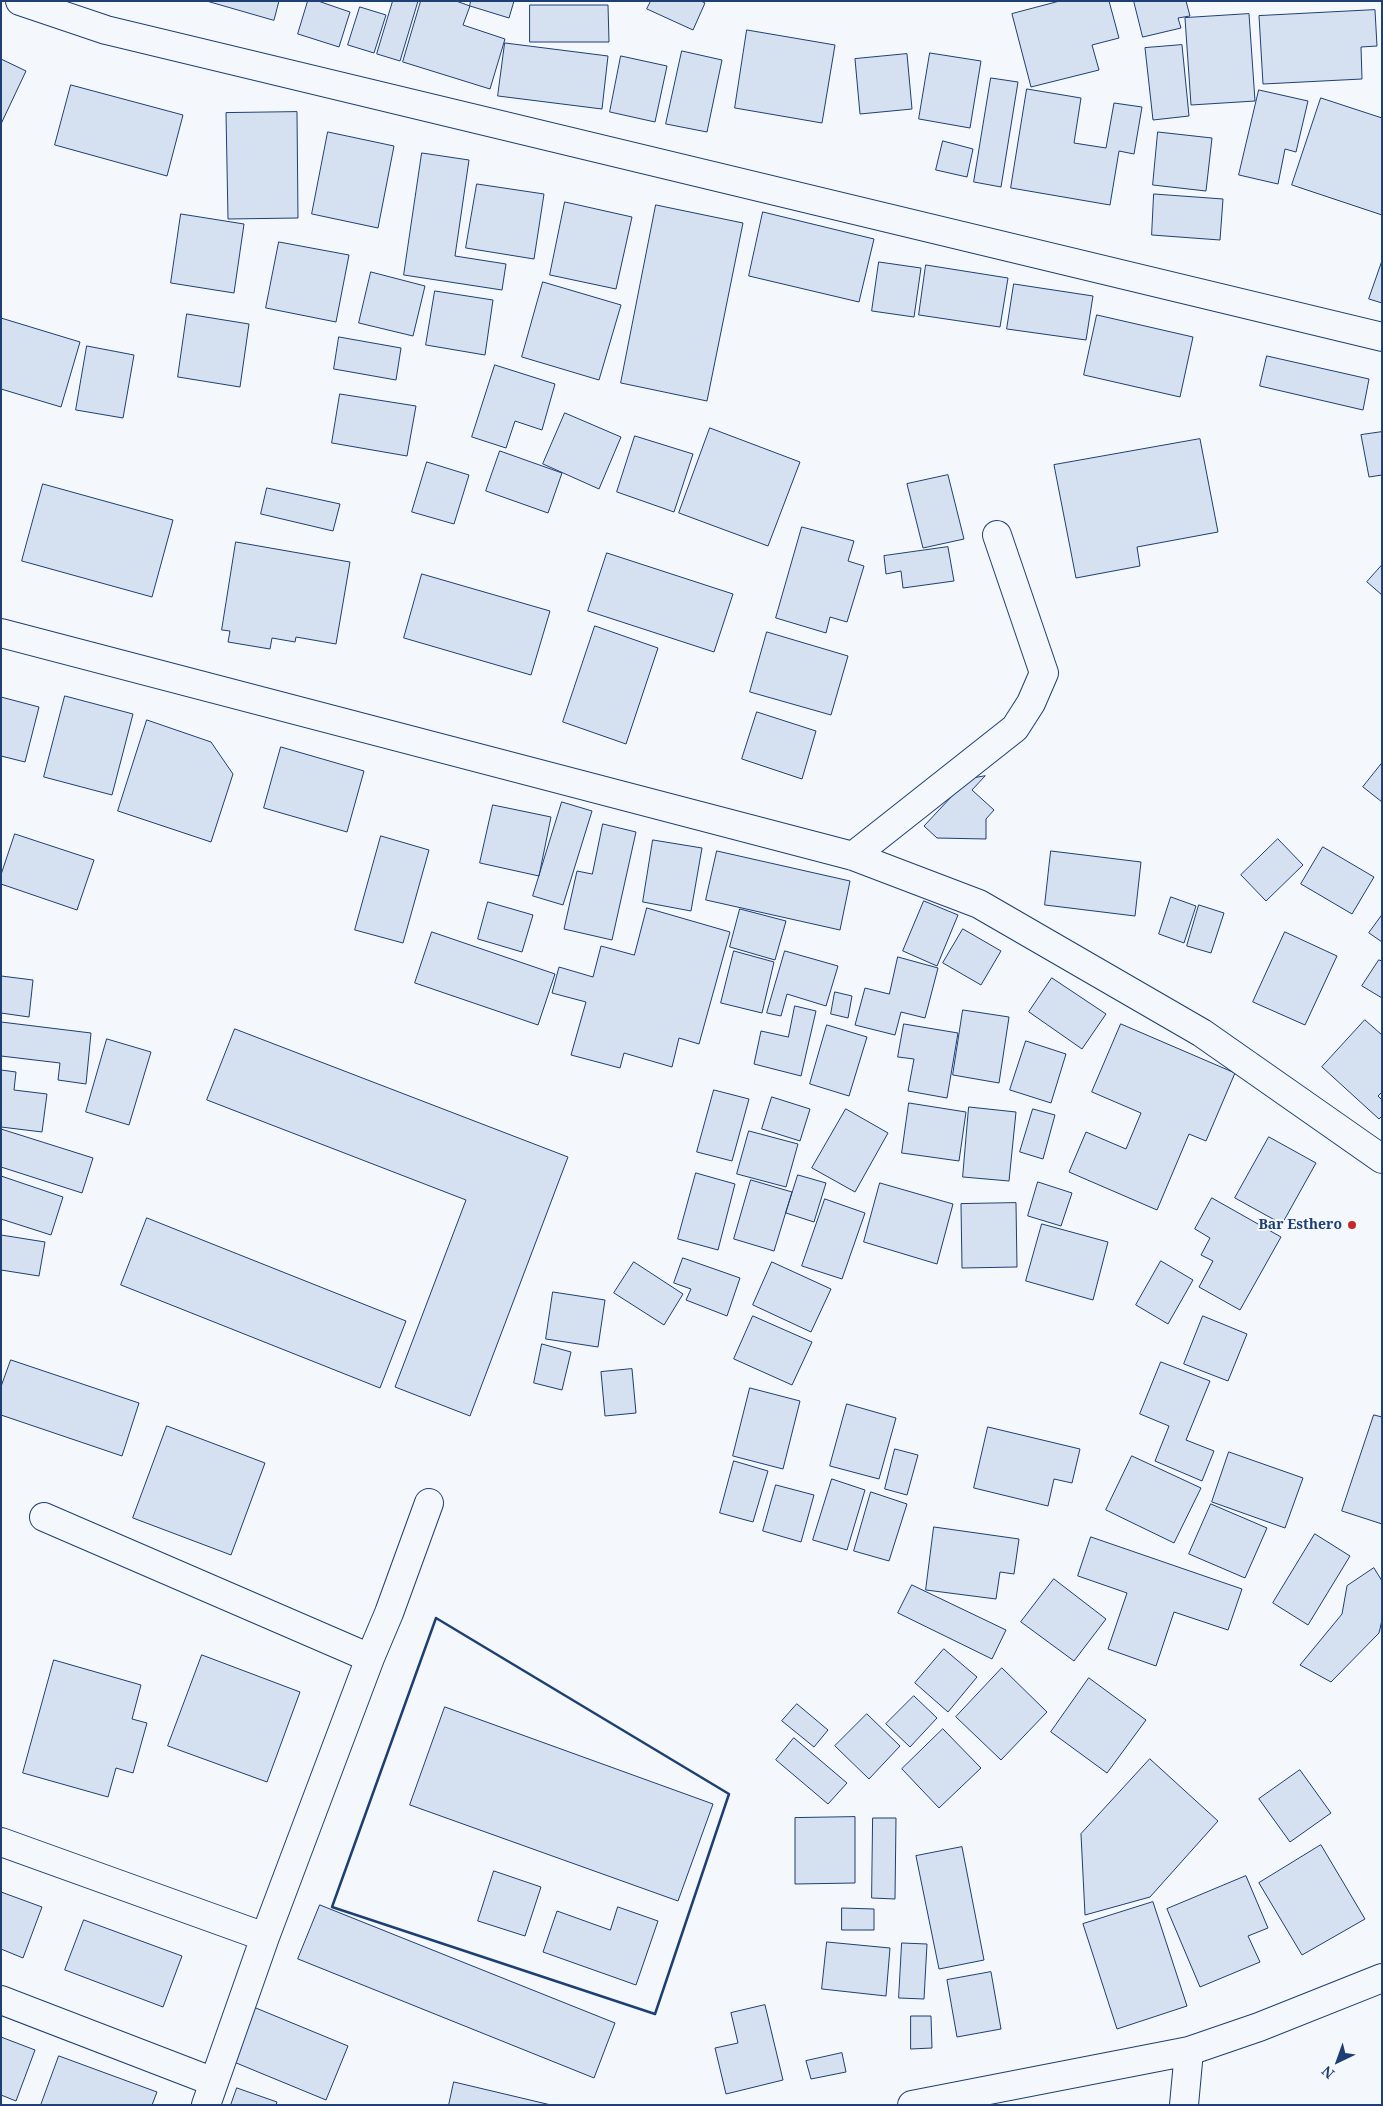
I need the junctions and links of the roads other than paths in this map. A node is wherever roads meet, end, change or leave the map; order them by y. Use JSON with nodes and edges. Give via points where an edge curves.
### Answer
{"nodes":[{"id":1,"x":20,"y":1,"type":"edge"},
{"id":2,"x":1382,"y":337,"type":"edge"},
{"id":3,"x":997,"y":535,"type":"dead end"},
{"id":4,"x":1,"y":632,"type":"edge"},
{"id":5,"x":853,"y":856,"type":"junction"},
{"id":6,"x":1382,"y":1159,"type":"edge"},
{"id":7,"x":429,"y":1502,"type":"dead end"},
{"id":8,"x":44,"y":1517,"type":"dead end"},
{"id":9,"x":370,"y":1658,"type":"junction"},
{"id":10,"x":1,"y":1842,"type":"edge"},
{"id":11,"x":265,"y":1937,"type":"junction"},
{"id":12,"x":1382,"y":1978,"type":"edge"},
{"id":13,"x":1,"y":2000,"type":"edge"},
{"id":14,"x":1189,"y":2051,"type":"junction"},
{"id":15,"x":210,"y":2093,"type":"edge"},
{"id":16,"x":912,"y":2105,"type":"edge"},
{"id":17,"x":1184,"y":2105,"type":"edge"}],
"edges":[{"from":1,"to":2,"type":"street","via":[[106,30]]},
{"from":3,"to":5,"type":"street","via":[[1044,673],[1031,703],[1015,728]]},
{"from":4,"to":5,"type":"street"},
{"from":5,"to":6,"type":"street","via":[[987,909],[1202,1033]]},
{"from":7,"to":9,"type":"street"},
{"from":8,"to":9,"type":"street"},
{"from":9,"to":11,"type":"street"},
{"from":10,"to":11,"type":"street"},
{"from":11,"to":15,"type":"street"},
{"from":12,"to":14,"type":"street"},
{"from":13,"to":15,"type":"street"},
{"from":14,"to":16,"type":"street"},
{"from":14,"to":17,"type":"street"}]}
